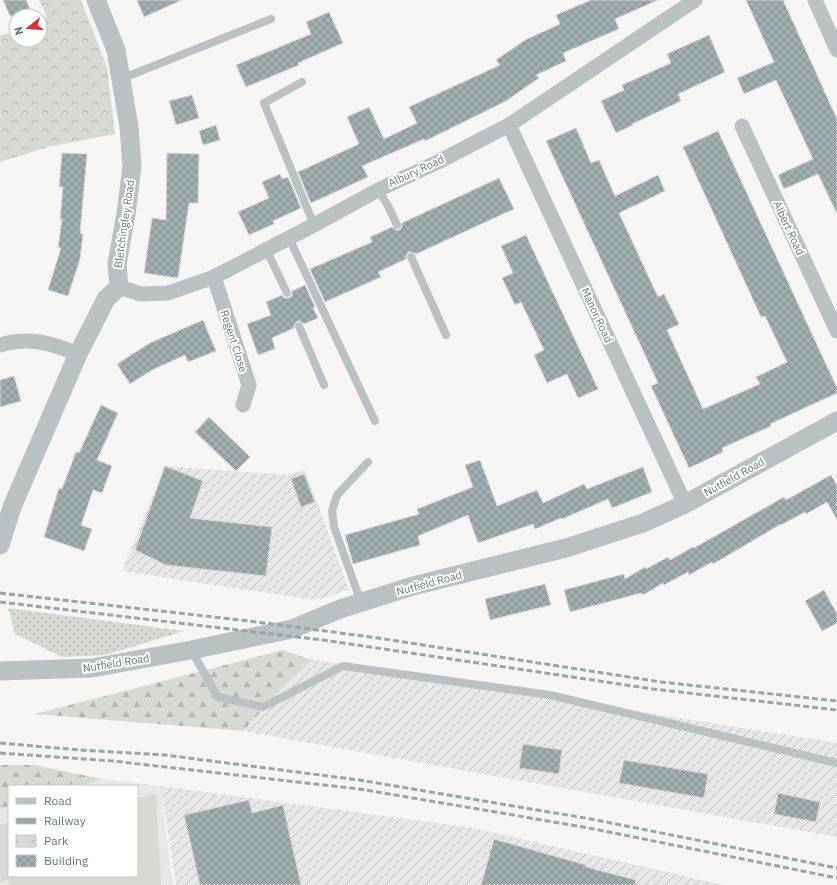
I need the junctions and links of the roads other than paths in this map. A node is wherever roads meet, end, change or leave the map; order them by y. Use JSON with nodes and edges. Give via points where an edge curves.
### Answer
{"nodes":[{"id":1,"x":96,"y":0,"type":"edge"},
{"id":2,"x":695,"y":0,"type":"edge"},
{"id":3,"x":814,"y":0,"type":"edge"},
{"id":4,"x":272,"y":18,"type":"dead end"},
{"id":5,"x":837,"y":50,"type":"edge"},
{"id":6,"x":121,"y":79,"type":"junction"},
{"id":7,"x":302,"y":82,"type":"dead end"},
{"id":8,"x":509,"y":126,"type":"junction"},
{"id":9,"x":742,"y":126,"type":"dead end"},
{"id":10,"x":378,"y":190,"type":"junction"},
{"id":11,"x":314,"y":225,"type":"junction"},
{"id":12,"x":397,"y":225,"type":"dead end"},
{"id":13,"x":289,"y":238,"type":"junction"},
{"id":14,"x":266,"y":249,"type":"junction"},
{"id":15,"x":411,"y":256,"type":"dead end"},
{"id":16,"x":214,"y":277,"type":"junction"},
{"id":17,"x":119,"y":287,"type":"junction"},
{"id":18,"x":286,"y":293,"type":"dead end"},
{"id":19,"x":299,"y":326,"type":"dead end"},
{"id":20,"x":837,"y":331,"type":"edge"},
{"id":21,"x":446,"y":335,"type":"dead end"},
{"id":22,"x":0,"y":345,"type":"edge"},
{"id":23,"x":78,"y":354,"type":"junction"},
{"id":24,"x":324,"y":385,"type":"dead end"},
{"id":25,"x":243,"y":405,"type":"dead end"},
{"id":26,"x":375,"y":421,"type":"dead end"},
{"id":27,"x":837,"y":422,"type":"edge"},
{"id":28,"x":368,"y":462,"type":"dead end"},
{"id":29,"x":685,"y":504,"type":"junction"},
{"id":30,"x":0,"y":545,"type":"edge"},
{"id":31,"x":361,"y":602,"type":"junction"},
{"id":32,"x":191,"y":650,"type":"junction"},
{"id":33,"x":0,"y":671,"type":"edge"},
{"id":34,"x":837,"y":763,"type":"edge"}],
"edges":[{"from":1,"to":6,"type":"street","name":"Bletchingley Road","via":[[116,50]]},
{"from":2,"to":8,"type":"street","name":"Albury Road"},
{"from":3,"to":5,"type":"street"},
{"from":4,"to":6,"type":"lane"},
{"from":6,"to":17,"type":"street","name":"Bletchingley Road","via":[[132,166],[116,264]]},
{"from":7,"to":11,"type":"lane","via":[[264,103]]},
{"from":8,"to":10,"type":"street","name":"Albury Road"},
{"from":8,"to":29,"type":"street","name":"Manor Road"},
{"from":9,"to":20,"type":"street","name":"Albert Road"},
{"from":10,"to":11,"type":"street","name":"Albury Road"},
{"from":10,"to":12,"type":"lane"},
{"from":11,"to":13,"type":"street","name":"Albury Road"},
{"from":13,"to":14,"type":"street","name":"Albury Road"},
{"from":13,"to":26,"type":"lane"},
{"from":14,"to":16,"type":"street","name":"Albury Road"},
{"from":14,"to":18,"type":"lane"},
{"from":15,"to":21,"type":"lane"},
{"from":16,"to":17,"type":"street","name":"Albury Road","via":[[168,293],[141,294]]},
{"from":16,"to":25,"type":"street","name":"Regent Close","via":[[248,385]]},
{"from":17,"to":23,"type":"street","via":[[106,299]]},
{"from":19,"to":24,"type":"lane"},
{"from":22,"to":23,"type":"street","via":[[17,340],[32,341]]},
{"from":23,"to":30,"type":"street","via":[[12,507]]},
{"from":27,"to":29,"type":"street","name":"Nutfield Road"},
{"from":28,"to":31,"type":"lane","via":[[337,495],[332,511],[334,527]]},
{"from":29,"to":31,"type":"street","name":"Nutfield Road","via":[[643,522],[566,548]]},
{"from":31,"to":32,"type":"street","name":"Nutfield Road","via":[[292,629]]},
{"from":32,"to":33,"type":"street","name":"Nutfield Road","via":[[92,668]]},
{"from":32,"to":34,"type":"lane","via":[[218,697],[263,707],[343,666],[550,695]]}]}
